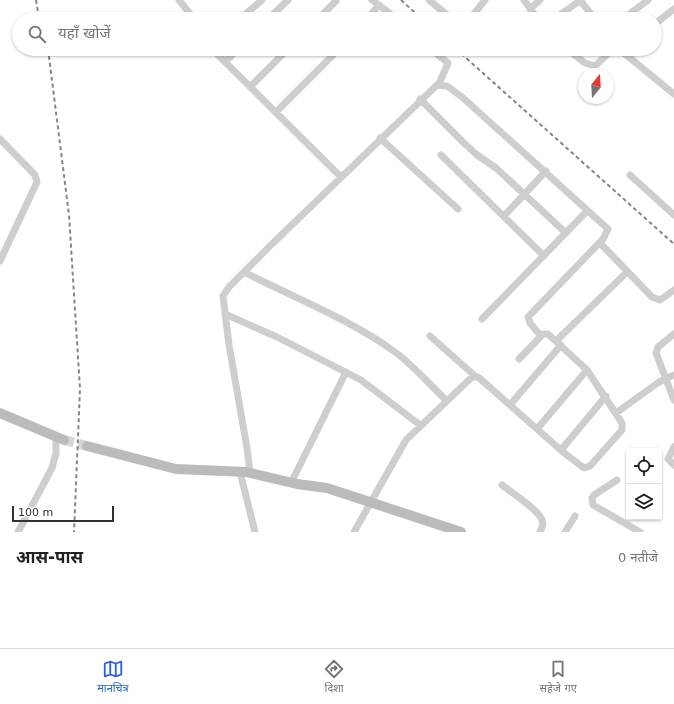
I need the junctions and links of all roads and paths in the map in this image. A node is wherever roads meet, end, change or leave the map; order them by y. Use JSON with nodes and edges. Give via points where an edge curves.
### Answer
{"nodes":[{"id":1,"x":179,"y":0,"type":"edge"},
{"id":2,"x":262,"y":0,"type":"edge"},
{"id":3,"x":288,"y":0,"type":"edge"},
{"id":4,"x":372,"y":0,"type":"edge"},
{"id":5,"x":429,"y":0,"type":"edge"},
{"id":6,"x":485,"y":0,"type":"edge"},
{"id":7,"x":524,"y":0,"type":"edge"},
{"id":8,"x":540,"y":0,"type":"edge"},
{"id":9,"x":581,"y":0,"type":"edge"},
{"id":10,"x":648,"y":0,"type":"edge"},
{"id":11,"x":336,"y":1,"type":"edge"},
{"id":12,"x":379,"y":5,"type":"junction"},
{"id":13,"x":530,"y":8,"type":"junction"},
{"id":14,"x":674,"y":9,"type":"edge"},
{"id":15,"x":188,"y":12,"type":"edge"},
{"id":16,"x":248,"y":12,"type":"edge"},
{"id":17,"x":275,"y":12,"type":"edge"},
{"id":18,"x":325,"y":12,"type":"edge"},
{"id":19,"x":372,"y":12,"type":"edge"},
{"id":20,"x":388,"y":12,"type":"edge"},
{"id":21,"x":444,"y":12,"type":"edge"},
{"id":22,"x":476,"y":12,"type":"edge"},
{"id":23,"x":533,"y":12,"type":"edge"},
{"id":24,"x":564,"y":12,"type":"edge"},
{"id":25,"x":590,"y":12,"type":"edge"},
{"id":26,"x":632,"y":12,"type":"edge"},
{"id":27,"x":662,"y":18,"type":"edge"},
{"id":28,"x":220,"y":56,"type":"edge"},
{"id":29,"x":231,"y":56,"type":"edge"},
{"id":30,"x":281,"y":56,"type":"edge"},
{"id":31,"x":332,"y":56,"type":"edge"},
{"id":32,"x":440,"y":56,"type":"edge"},
{"id":33,"x":576,"y":56,"type":"edge"},
{"id":34,"x":606,"y":56,"type":"edge"},
{"id":35,"x":628,"y":56,"type":"edge"},
{"id":36,"x":225,"y":62,"type":"junction"},
{"id":37,"x":439,"y":84,"type":"junction"},
{"id":38,"x":250,"y":87,"type":"junction"},
{"id":39,"x":674,"y":94,"type":"edge"},
{"id":40,"x":420,"y":99,"type":"junction"},
{"id":41,"x":276,"y":112,"type":"junction"},
{"id":42,"x":380,"y":138,"type":"junction"},
{"id":43,"x":0,"y":139,"type":"edge"},
{"id":44,"x":441,"y":155,"type":"dead end"},
{"id":45,"x":546,"y":172,"type":"junction"},
{"id":46,"x":630,"y":176,"type":"dead end"},
{"id":47,"x":341,"y":177,"type":"junction"},
{"id":48,"x":525,"y":194,"type":"junction"},
{"id":49,"x":458,"y":208,"type":"dead end"},
{"id":50,"x":587,"y":211,"type":"junction"},
{"id":51,"x":674,"y":215,"type":"edge"},
{"id":52,"x":504,"y":216,"type":"junction"},
{"id":53,"x":566,"y":233,"type":"junction"},
{"id":54,"x":600,"y":243,"type":"junction"},
{"id":55,"x":544,"y":256,"type":"junction"},
{"id":56,"x":0,"y":260,"type":"edge"},
{"id":57,"x":244,"y":272,"type":"junction"},
{"id":58,"x":627,"y":272,"type":"junction"},
{"id":59,"x":674,"y":290,"type":"edge"},
{"id":60,"x":225,"y":314,"type":"junction"},
{"id":61,"x":482,"y":319,"type":"dead end"},
{"id":62,"x":674,"y":334,"type":"edge"},
{"id":63,"x":430,"y":336,"type":"dead end"},
{"id":64,"x":541,"y":336,"type":"junction"},
{"id":65,"x":558,"y":343,"type":"junction"},
{"id":66,"x":519,"y":359,"type":"dead end"},
{"id":67,"x":587,"y":370,"type":"junction"},
{"id":68,"x":346,"y":372,"type":"junction"},
{"id":69,"x":674,"y":375,"type":"edge"},
{"id":70,"x":475,"y":376,"type":"junction"},
{"id":71,"x":666,"y":378,"type":"junction"},
{"id":72,"x":606,"y":396,"type":"junction"},
{"id":73,"x":446,"y":400,"type":"junction"},
{"id":74,"x":674,"y":400,"type":"edge"},
{"id":75,"x":510,"y":404,"type":"junction"},
{"id":76,"x":0,"y":413,"type":"edge"},
{"id":77,"x":616,"y":413,"type":"junction"},
{"id":78,"x":420,"y":425,"type":"junction"},
{"id":79,"x":537,"y":429,"type":"junction"},
{"id":80,"x":60,"y":439,"type":"joint"},
{"id":81,"x":87,"y":446,"type":"tunnel mouth"},
{"id":82,"x":674,"y":447,"type":"edge"},
{"id":83,"x":561,"y":450,"type":"junction"},
{"id":84,"x":674,"y":465,"type":"edge"},
{"id":85,"x":245,"y":472,"type":"junction"},
{"id":86,"x":617,"y":480,"type":"dead end"},
{"id":87,"x":291,"y":483,"type":"junction"},
{"id":88,"x":502,"y":486,"type":"dead end"},
{"id":89,"x":370,"y":502,"type":"junction"},
{"id":90,"x":575,"y":516,"type":"dead end"},
{"id":91,"x":18,"y":532,"type":"edge"},
{"id":92,"x":255,"y":532,"type":"edge"},
{"id":93,"x":354,"y":532,"type":"edge"},
{"id":94,"x":461,"y":532,"type":"edge"},
{"id":95,"x":540,"y":532,"type":"edge"},
{"id":96,"x":565,"y":532,"type":"edge"},
{"id":97,"x":640,"y":532,"type":"edge"}],
"edges":[{"from":1,"to":15,"type":"street"},
{"from":2,"to":16,"type":"street"},
{"from":3,"to":17,"type":"street"},
{"from":4,"to":12,"type":"street"},
{"from":5,"to":21,"type":"street"},
{"from":6,"to":22,"type":"street"},
{"from":7,"to":13,"type":"street"},
{"from":8,"to":13,"type":"street"},
{"from":9,"to":24,"type":"street"},
{"from":9,"to":25,"type":"street"},
{"from":10,"to":26,"type":"street"},
{"from":11,"to":18,"type":"street"},
{"from":12,"to":19,"type":"street"},
{"from":12,"to":20,"type":"street"},
{"from":13,"to":23,"type":"street"},
{"from":14,"to":27,"type":"street"},
{"from":28,"to":36,"type":"street"},
{"from":29,"to":36,"type":"street"},
{"from":30,"to":38,"type":"street"},
{"from":31,"to":41,"type":"street"},
{"from":32,"to":37,"type":"street","via":[[448,63]]},
{"from":33,"to":34,"type":"street","via":[[595,66]]},
{"from":35,"to":39,"type":"street"},
{"from":36,"to":38,"type":"street"},
{"from":37,"to":40,"type":"street"},
{"from":37,"to":45,"type":"street","via":[[447,86],[462,97]]},
{"from":38,"to":41,"type":"street"},
{"from":40,"to":42,"type":"street"},
{"from":40,"to":48,"type":"street","via":[[466,145]]},
{"from":41,"to":47,"type":"street"},
{"from":42,"to":47,"type":"street"},
{"from":42,"to":49,"type":"street"},
{"from":43,"to":56,"type":"street","via":[[35,175],[37,182]]},
{"from":44,"to":52,"type":"street"},
{"from":45,"to":48,"type":"street"},
{"from":45,"to":50,"type":"street"},
{"from":46,"to":51,"type":"street"},
{"from":47,"to":57,"type":"street"},
{"from":48,"to":52,"type":"street"},
{"from":48,"to":53,"type":"street"},
{"from":50,"to":53,"type":"street"},
{"from":50,"to":54,"type":"street","via":[[608,229]]},
{"from":52,"to":55,"type":"street"},
{"from":53,"to":55,"type":"street"},
{"from":54,"to":58,"type":"street"},
{"from":54,"to":64,"type":"street","via":[[528,317]]},
{"from":55,"to":61,"type":"street"},
{"from":57,"to":60,"type":"street","via":[[223,296]]},
{"from":57,"to":73,"type":"street","via":[[352,326],[386,346],[417,371]]},
{"from":58,"to":59,"type":"street","via":[[657,300]]},
{"from":58,"to":65,"type":"street"},
{"from":60,"to":68,"type":"street"},
{"from":60,"to":85,"type":"street","via":[[247,448]]},
{"from":62,"to":71,"type":"street","via":[[658,347],[656,353]]},
{"from":63,"to":70,"type":"street"},
{"from":64,"to":65,"type":"street","via":[[546,333]]},
{"from":64,"to":66,"type":"street"},
{"from":65,"to":67,"type":"street"},
{"from":65,"to":75,"type":"street"},
{"from":67,"to":72,"type":"street"},
{"from":67,"to":79,"type":"street"},
{"from":68,"to":78,"type":"street","via":[[370,385]]},
{"from":68,"to":87,"type":"street"},
{"from":69,"to":71,"type":"street"},
{"from":70,"to":73,"type":"street","via":[[469,378]]},
{"from":70,"to":75,"type":"street"},
{"from":71,"to":74,"type":"street"},
{"from":71,"to":77,"type":"street"},
{"from":72,"to":77,"type":"street"},
{"from":72,"to":83,"type":"street"},
{"from":73,"to":78,"type":"street"},
{"from":75,"to":79,"type":"street"},
{"from":76,"to":80,"type":"street"},
{"from":77,"to":83,"type":"street","via":[[622,423],[622,430],[590,466],[580,466]]},
{"from":78,"to":89,"type":"street","via":[[406,440]]},
{"from":79,"to":83,"type":"street"},
{"from":80,"to":91,"type":"street","via":[[52,468]]},
{"from":81,"to":85,"type":"street","via":[[176,469]]},
{"from":82,"to":84,"type":"street","via":[[668,459]]},
{"from":85,"to":87,"type":"street"},
{"from":85,"to":92,"type":"street"},
{"from":86,"to":97,"type":"street","via":[[594,495],[593,505]]},
{"from":87,"to":89,"type":"street","via":[[327,488]]},
{"from":88,"to":95,"type":"street","via":[[540,517],[543,523]]},
{"from":89,"to":93,"type":"street"},
{"from":89,"to":94,"type":"street"},
{"from":90,"to":96,"type":"street"}]}
